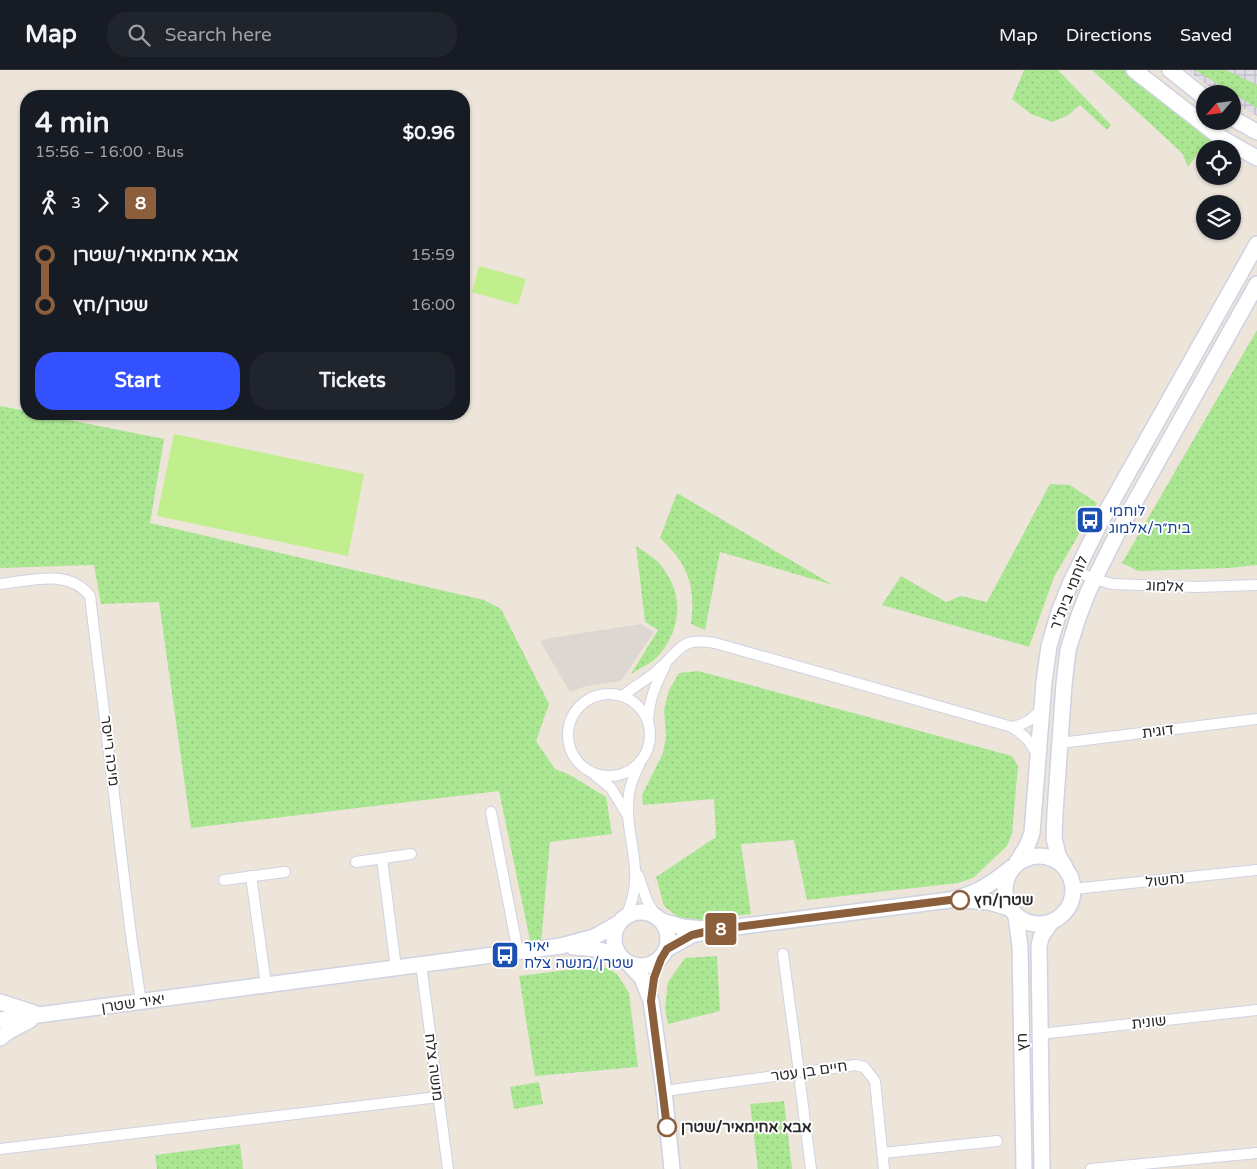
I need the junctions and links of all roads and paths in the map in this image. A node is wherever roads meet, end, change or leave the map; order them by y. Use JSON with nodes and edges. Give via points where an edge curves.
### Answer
{"nodes":[{"id":1,"x":1134,"y":70,"type":"edge"},
{"id":2,"x":1170,"y":70,"type":"edge"},
{"id":3,"x":1196,"y":91,"type":"edge"},
{"id":4,"x":1241,"y":123,"type":"edge"},
{"id":5,"x":1257,"y":132,"type":"edge"},
{"id":6,"x":1251,"y":155,"type":"edge"},
{"id":7,"x":1257,"y":166,"type":"edge"},
{"id":8,"x":1257,"y":244,"type":"edge"},
{"id":9,"x":1257,"y":284,"type":"edge"},
{"id":10,"x":1076,"y":570,"type":"junction"},
{"id":11,"x":1094,"y":580,"type":"junction"},
{"id":12,"x":0,"y":584,"type":"edge"},
{"id":13,"x":1257,"y":585,"type":"edge"},
{"id":14,"x":669,"y":658,"type":"junction"},
{"id":15,"x":623,"y":696,"type":"junction"},
{"id":16,"x":1042,"y":708,"type":"junction"},
{"id":17,"x":1257,"y":719,"type":"edge"},
{"id":18,"x":648,"y":722,"type":"junction"},
{"id":19,"x":1012,"y":727,"type":"junction"},
{"id":20,"x":1060,"y":743,"type":"junction"},
{"id":21,"x":1038,"y":760,"type":"junction"},
{"id":22,"x":639,"y":764,"type":"junction"},
{"id":23,"x":592,"y":774,"type":"junction"},
{"id":24,"x":491,"y":812,"type":"dead end"},
{"id":25,"x":628,"y":816,"type":"junction"},
{"id":26,"x":411,"y":854,"type":"dead end"},
{"id":27,"x":382,"y":858,"type":"junction"},
{"id":28,"x":356,"y":862,"type":"dead end"},
{"id":29,"x":1014,"y":866,"type":"junction"},
{"id":30,"x":1065,"y":867,"type":"junction"},
{"id":31,"x":636,"y":868,"type":"junction"},
{"id":32,"x":1257,"y":870,"type":"edge"},
{"id":33,"x":285,"y":872,"type":"dead end"},
{"id":34,"x":251,"y":876,"type":"junction"},
{"id":35,"x":224,"y":880,"type":"dead end"},
{"id":36,"x":1074,"y":889,"type":"junction"},
{"id":37,"x":950,"y":900,"type":"junction"},
{"id":38,"x":1013,"y":912,"type":"junction"},
{"id":39,"x":659,"y":919,"type":"junction"},
{"id":40,"x":622,"y":920,"type":"junction"},
{"id":41,"x":1051,"y":922,"type":"junction"},
{"id":42,"x":713,"y":930,"type":"junction"},
{"id":43,"x":561,"y":946,"type":"junction"},
{"id":44,"x":518,"y":952,"type":"junction"},
{"id":45,"x":664,"y":954,"type":"junction"},
{"id":46,"x":784,"y":954,"type":"dead end"},
{"id":47,"x":625,"y":961,"type":"junction"},
{"id":48,"x":421,"y":964,"type":"junction"},
{"id":49,"x":396,"y":968,"type":"junction"},
{"id":50,"x":266,"y":985,"type":"junction"},
{"id":51,"x":651,"y":1001,"type":"junction"},
{"id":52,"x":0,"y":1002,"type":"edge"},
{"id":53,"x":141,"y":1002,"type":"junction"},
{"id":54,"x":1257,"y":1010,"type":"edge"},
{"id":55,"x":41,"y":1015,"type":"junction"},
{"id":56,"x":0,"y":1020,"type":"edge"},
{"id":57,"x":1040,"y":1034,"type":"junction"},
{"id":58,"x":0,"y":1038,"type":"edge"},
{"id":59,"x":800,"y":1078,"type":"junction"},
{"id":60,"x":664,"y":1091,"type":"junction"},
{"id":61,"x":438,"y":1097,"type":"junction"},
{"id":62,"x":997,"y":1140,"type":"dead end"},
{"id":63,"x":0,"y":1149,"type":"edge"},
{"id":64,"x":883,"y":1153,"type":"junction"},
{"id":65,"x":1257,"y":1153,"type":"edge"},
{"id":66,"x":448,"y":1169,"type":"edge"},
{"id":67,"x":672,"y":1169,"type":"edge"},
{"id":68,"x":811,"y":1169,"type":"edge"},
{"id":69,"x":884,"y":1169,"type":"edge"},
{"id":70,"x":1024,"y":1169,"type":"edge"},
{"id":71,"x":1042,"y":1169,"type":"edge"},
{"id":72,"x":1092,"y":1169,"type":"edge"}],
"edges":[{"from":1,"to":6,"type":"street","via":[[1220,137]]},
{"from":2,"to":3,"type":"street"},
{"from":4,"to":5,"type":"street"},
{"from":6,"to":7,"type":"street"},
{"from":8,"to":10,"type":"street","name":"לוחמי בית\"ר"},
{"from":9,"to":11,"type":"street","name":"לוחמי בית\"ר","via":[[1134,502]]},
{"from":10,"to":11,"type":"street","name":"אלמוג"},
{"from":10,"to":16,"type":"street","name":"לוחמי בית\"ר","via":[[1049,646]]},
{"from":11,"to":13,"type":"street","name":"אלמוג","via":[[1130,585]]},
{"from":11,"to":20,"type":"street","name":"לוחמי בית\"ר","via":[[1068,650]]},
{"from":12,"to":53,"type":"street","name":"מיכה רייסר","via":[[55,578],[72,581],[90,596]]},
{"from":14,"to":15,"type":"street","via":[[660,669]]},
{"from":14,"to":18,"type":"street","via":[[649,703]]},
{"from":14,"to":19,"type":"street","via":[[688,643],[699,640],[715,643]]},
{"from":15,"to":18,"type":"street","via":[[638,706]]},
{"from":15,"to":23,"type":"street","via":[[607,694],[593,697],[584,702],[571,718],[567,737],[573,756]]},
{"from":16,"to":19,"type":"street","via":[[1032,720]]},
{"from":16,"to":21,"type":"street","name":"לוחמי בית\"ר"},
{"from":17,"to":20,"type":"street","name":"דוגית"},
{"from":18,"to":22,"type":"street","via":[[647,752]]},
{"from":19,"to":21,"type":"street","via":[[1030,742]]},
{"from":20,"to":30,"type":"street","name":"לוחמי בית\"ר","via":[[1054,838]]},
{"from":21,"to":29,"type":"street","name":"לוחמי בית\"ר","via":[[1032,833]]},
{"from":22,"to":23,"type":"street","via":[[622,775]]},
{"from":22,"to":25,"type":"street","via":[[630,785]]},
{"from":23,"to":25,"type":"street","via":[[611,788]]},
{"from":24,"to":44,"type":"street"},
{"from":25,"to":31,"type":"street"},
{"from":26,"to":27,"type":"street"},
{"from":27,"to":28,"type":"street"},
{"from":27,"to":49,"type":"street"},
{"from":29,"to":30,"type":"street","via":[[1026,857],[1042,855],[1057,860]]},
{"from":29,"to":37,"type":"street","via":[[979,891]]},
{"from":29,"to":38,"type":"street","via":[[1004,888],[1005,898]]},
{"from":30,"to":36,"type":"street"},
{"from":31,"to":39,"type":"street","via":[[648,903]]},
{"from":31,"to":40,"type":"street","via":[[633,902]]},
{"from":32,"to":36,"type":"street","name":"נחשול"},
{"from":33,"to":34,"type":"street"},
{"from":34,"to":35,"type":"street"},
{"from":34,"to":50,"type":"street"},
{"from":36,"to":41,"type":"street","via":[[1068,909]]},
{"from":37,"to":38,"type":"street","via":[[989,902]]},
{"from":37,"to":42,"type":"street"},
{"from":38,"to":41,"type":"street","via":[[1033,924]]},
{"from":38,"to":70,"type":"street","name":"חץ","via":[[1020,947]]},
{"from":39,"to":40,"type":"street","via":[[642,912]]},
{"from":39,"to":42,"type":"street","via":[[682,927]]},
{"from":39,"to":45,"type":"street","via":[[669,937]]},
{"from":40,"to":43,"type":"street","name":"יאיר שטרן","via":[[594,937]]},
{"from":40,"to":47,"type":"street","via":[[616,930],[614,945]]},
{"from":41,"to":57,"type":"street","name":"חץ","via":[[1039,946]]},
{"from":42,"to":45,"type":"street","via":[[692,935]]},
{"from":43,"to":44,"type":"street","name":"יאיר שטרן"},
{"from":43,"to":47,"type":"street","name":"יאיר שטרן","via":[[607,951]]},
{"from":44,"to":48,"type":"street","name":"יאיר שטרן"},
{"from":45,"to":47,"type":"street","via":[[649,966]]},
{"from":45,"to":51,"type":"street","via":[[654,978]]},
{"from":46,"to":59,"type":"street"},
{"from":47,"to":51,"type":"street","via":[[642,978]]},
{"from":48,"to":49,"type":"street","name":"יאיר שטרן"},
{"from":48,"to":61,"type":"street","name":"מנשה צלח"},
{"from":49,"to":50,"type":"street","name":"יאיר שטרן"},
{"from":50,"to":53,"type":"street","name":"יאיר שטרן"},
{"from":51,"to":60,"type":"street"},
{"from":52,"to":55,"type":"street"},
{"from":53,"to":55,"type":"street","name":"יאיר שטרן"},
{"from":54,"to":57,"type":"street","name":"שונית"},
{"from":55,"to":56,"type":"street","name":"יאיר שטרן"},
{"from":55,"to":58,"type":"street"},
{"from":57,"to":71,"type":"street","name":"חץ"},
{"from":59,"to":60,"type":"street","name":"חיים בן עטר"},
{"from":59,"to":64,"type":"street","name":"חיים בן עטר","via":[[855,1065],[864,1067],[875,1081]]},
{"from":59,"to":68,"type":"street","name":"חיים בן עטר"},
{"from":60,"to":67,"type":"street"},
{"from":61,"to":63,"type":"street"},
{"from":61,"to":66,"type":"street","name":"מנשה צלח"},
{"from":62,"to":64,"type":"street"},
{"from":64,"to":69,"type":"street","name":"חיים בן עטר"},
{"from":65,"to":72,"type":"street"}]}
